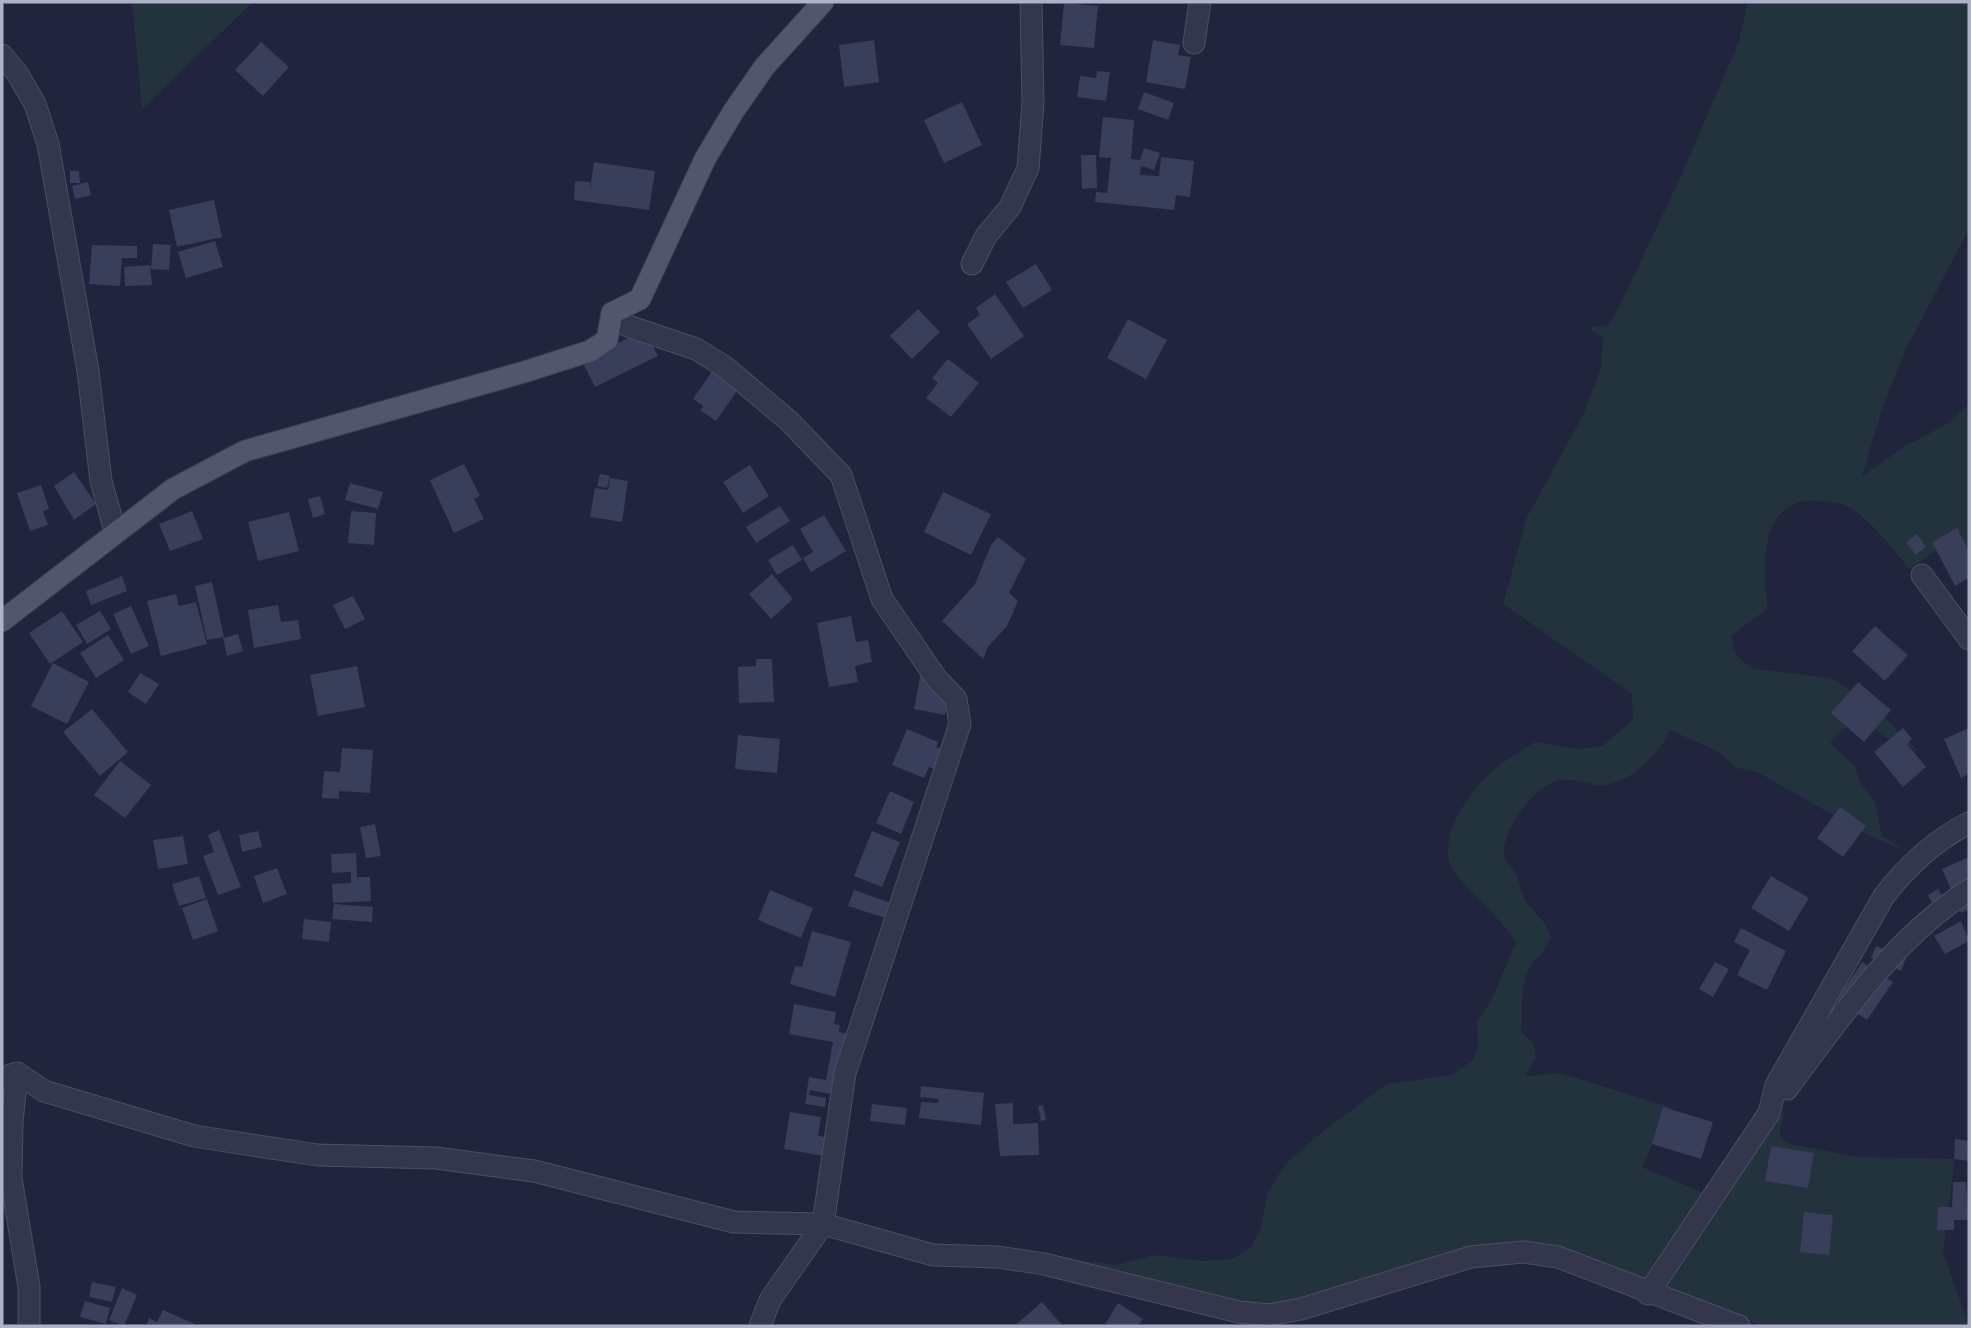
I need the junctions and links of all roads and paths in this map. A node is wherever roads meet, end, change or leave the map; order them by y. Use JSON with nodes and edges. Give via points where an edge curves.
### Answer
{"nodes":[{"id":1,"x":823,"y":2,"type":"edge"},
{"id":2,"x":1031,"y":2,"type":"edge"},
{"id":3,"x":1200,"y":2,"type":"edge"},
{"id":4,"x":1194,"y":43,"type":"dead end"},
{"id":5,"x":2,"y":55,"type":"edge"},
{"id":6,"x":972,"y":264,"type":"dead end"},
{"id":7,"x":612,"y":313,"type":"junction"},
{"id":8,"x":115,"y":531,"type":"junction"},
{"id":9,"x":1922,"y":575,"type":"dead end"},
{"id":10,"x":2,"y":621,"type":"edge"},
{"id":11,"x":1969,"y":639,"type":"edge"},
{"id":12,"x":1969,"y":823,"type":"edge"},
{"id":13,"x":1969,"y":890,"type":"edge"},
{"id":14,"x":9,"y":1076,"type":"edge"},
{"id":15,"x":1769,"y":1113,"type":"junction"},
{"id":16,"x":823,"y":1224,"type":"junction"},
{"id":17,"x":1648,"y":1294,"type":"junction"},
{"id":18,"x":29,"y":1326,"type":"edge"},
{"id":19,"x":760,"y":1326,"type":"edge"},
{"id":20,"x":1739,"y":1326,"type":"edge"}],
"edges":[{"from":1,"to":7,"type":"main road","via":[[765,66],[733,112],[705,159],[640,299]]},
{"from":2,"to":6,"type":"street","via":[[1033,103],[1028,168],[1010,206],[986,236]]},
{"from":3,"to":4,"type":"street"},
{"from":5,"to":8,"type":"street","via":[[35,104],[48,144],[88,371],[101,481]]},
{"from":7,"to":8,"type":"main road","via":[[607,340],[590,351],[245,452],[173,489]]},
{"from":7,"to":16,"type":"street","via":[[628,326],[696,349],[725,367],[774,407],[841,475],[882,599],[936,678],[956,699],[960,724],[951,757],[845,1073]]},
{"from":8,"to":10,"type":"main road"},
{"from":9,"to":11,"type":"street"},
{"from":12,"to":15,"type":"street","via":[[1931,847],[1884,896],[1776,1085]]},
{"from":13,"to":15,"type":"street","via":[[1941,908],[1864,985]]},
{"from":14,"to":16,"type":"street","via":[[194,1136],[317,1155],[436,1158],[522,1169],[734,1223]]},
{"from":14,"to":18,"type":"street","via":[[11,1178],[29,1287]]},
{"from":15,"to":17,"type":"street"},
{"from":16,"to":17,"type":"street","via":[[933,1255],[1044,1264],[1239,1312],[1269,1315],[1471,1257],[1523,1252],[1558,1257]]},
{"from":16,"to":19,"type":"street","via":[[770,1300]]},
{"from":17,"to":20,"type":"street"}]}
